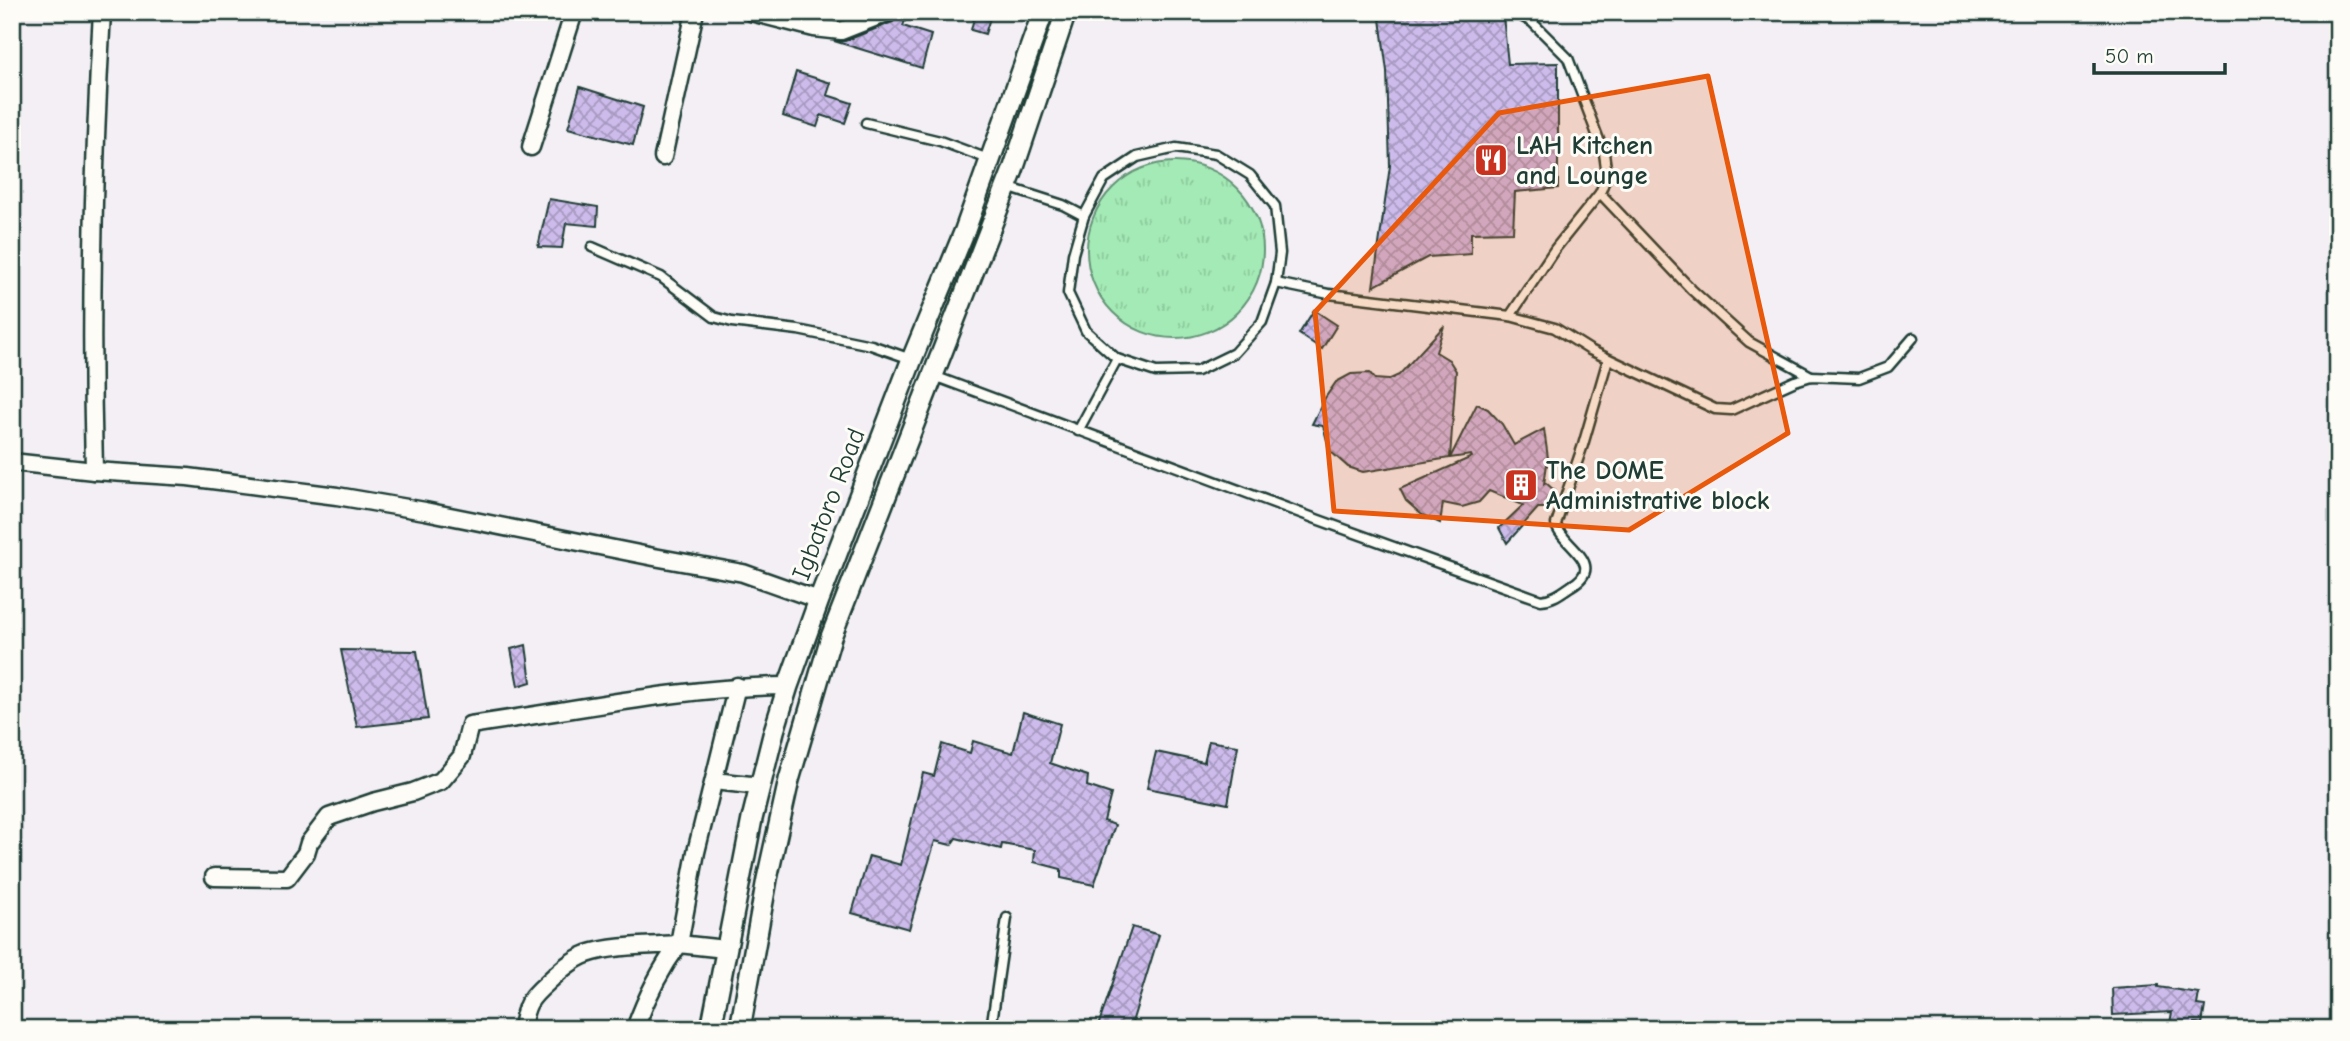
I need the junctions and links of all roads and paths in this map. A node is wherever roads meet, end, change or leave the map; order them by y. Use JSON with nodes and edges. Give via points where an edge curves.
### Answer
{"nodes":[{"id":1,"x":102,"y":12,"type":"edge"},
{"id":2,"x":574,"y":12,"type":"edge"},
{"id":3,"x":695,"y":12,"type":"edge"},
{"id":4,"x":751,"y":12,"type":"edge"},
{"id":5,"x":889,"y":12,"type":"edge"},
{"id":6,"x":1066,"y":12,"type":"edge"},
{"id":7,"x":1514,"y":12,"type":"edge"},
{"id":8,"x":786,"y":17,"type":"edge"},
{"id":9,"x":1041,"y":19,"type":"edge"},
{"id":10,"x":1059,"y":33,"type":"junction"},
{"id":11,"x":866,"y":123,"type":"dead end"},
{"id":12,"x":531,"y":147,"type":"dead end"},
{"id":13,"x":663,"y":157,"type":"dead end"},
{"id":14,"x":991,"y":160,"type":"junction"},
{"id":15,"x":1007,"y":187,"type":"junction"},
{"id":16,"x":1600,"y":193,"type":"junction"},
{"id":17,"x":1084,"y":216,"type":"junction"},
{"id":18,"x":592,"y":247,"type":"dead end"},
{"id":19,"x":1276,"y":283,"type":"junction"},
{"id":20,"x":1510,"y":316,"type":"junction"},
{"id":21,"x":1913,"y":338,"type":"dead end"},
{"id":22,"x":912,"y":359,"type":"junction"},
{"id":23,"x":1117,"y":359,"type":"junction"},
{"id":24,"x":1608,"y":359,"type":"junction"},
{"id":25,"x":934,"y":376,"type":"junction"},
{"id":26,"x":1811,"y":376,"type":"junction"},
{"id":27,"x":1078,"y":431,"type":"junction"},
{"id":28,"x":12,"y":462,"type":"edge"},
{"id":29,"x":94,"y":471,"type":"junction"},
{"id":30,"x":819,"y":600,"type":"junction"},
{"id":31,"x":788,"y":686,"type":"junction"},
{"id":32,"x":737,"y":687,"type":"junction"},
{"id":33,"x":714,"y":781,"type":"junction"},
{"id":34,"x":760,"y":786,"type":"junction"},
{"id":35,"x":214,"y":877,"type":"dead end"},
{"id":36,"x":1007,"y":918,"type":"dead end"},
{"id":37,"x":679,"y":944,"type":"junction"},
{"id":38,"x":725,"y":948,"type":"junction"},
{"id":39,"x":522,"y":1029,"type":"edge"},
{"id":40,"x":635,"y":1029,"type":"edge"},
{"id":41,"x":711,"y":1029,"type":"edge"},
{"id":42,"x":740,"y":1029,"type":"edge"},
{"id":43,"x":991,"y":1029,"type":"edge"}],
"edges":[{"from":1,"to":29,"type":"street","via":[[95,144]]},
{"from":2,"to":12,"type":"street"},
{"from":3,"to":13,"type":"street"},
{"from":4,"to":8,"type":"street"},
{"from":5,"to":8,"type":"street","via":[[841,31],[814,28]]},
{"from":6,"to":10,"type":"street","name":"Igbatoro Road"},
{"from":7,"to":16,"type":"lane","via":[[1532,22],[1568,58],[1604,153],[1607,175]]},
{"from":9,"to":10,"type":"street"},
{"from":9,"to":14,"type":"street","name":"Igbatoro Road"},
{"from":10,"to":15,"type":"street","name":"Igbatoro Road"},
{"from":11,"to":14,"type":"lane","via":[[940,141]]},
{"from":14,"to":22,"type":"street","name":"Igbatoro Road"},
{"from":15,"to":17,"type":"lane"},
{"from":15,"to":25,"type":"street","name":"Igbatoro Road"},
{"from":16,"to":20,"type":"lane"},
{"from":16,"to":26,"type":"lane","via":[[1692,290],[1749,342]]},
{"from":17,"to":19,"type":"lane","via":[[1104,179],[1138,157],[1176,148],[1216,154],[1250,175],[1275,206],[1280,253]]},
{"from":17,"to":23,"type":"lane","via":[[1068,293],[1086,331]]},
{"from":18,"to":22,"type":"lane","via":[[661,277],[715,317],[871,345]]},
{"from":19,"to":20,"type":"lane"},
{"from":19,"to":23,"type":"lane","via":[[1262,322],[1234,353],[1222,359],[1197,370],[1156,372]]},
{"from":20,"to":24,"type":"lane","via":[[1555,328]]},
{"from":21,"to":26,"type":"lane","via":[[1888,367],[1878,371],[1858,378]]},
{"from":22,"to":30,"type":"street","name":"Igbatoro Road"},
{"from":23,"to":27,"type":"lane"},
{"from":24,"to":26,"type":"lane","via":[[1714,409],[1731,410]]},
{"from":24,"to":27,"type":"lane","via":[[1556,524],[1584,561],[1584,573],[1580,581],[1551,599],[1541,600]]},
{"from":25,"to":27,"type":"lane"},
{"from":25,"to":42,"type":"street","name":"Igbatoro Road","via":[[814,688],[766,879]]},
{"from":28,"to":29,"type":"street"},
{"from":29,"to":30,"type":"street","via":[[188,477],[412,509],[743,573]]},
{"from":30,"to":31,"type":"street","name":"Igbatoro Road"},
{"from":31,"to":32,"type":"street"},
{"from":31,"to":34,"type":"street","name":"Igbatoro Road"},
{"from":32,"to":33,"type":"street"},
{"from":32,"to":35,"type":"street","via":[[470,726],[462,756],[441,781],[329,817],[287,878]]},
{"from":33,"to":34,"type":"street"},
{"from":33,"to":37,"type":"street"},
{"from":34,"to":38,"type":"street","name":"Igbatoro Road"},
{"from":36,"to":43,"type":"lane"},
{"from":37,"to":38,"type":"street"},
{"from":37,"to":39,"type":"street","via":[[586,955],[565,966],[530,1000]]},
{"from":37,"to":40,"type":"street","via":[[662,966]]},
{"from":38,"to":41,"type":"street","name":"Igbatoro Road"}]}
